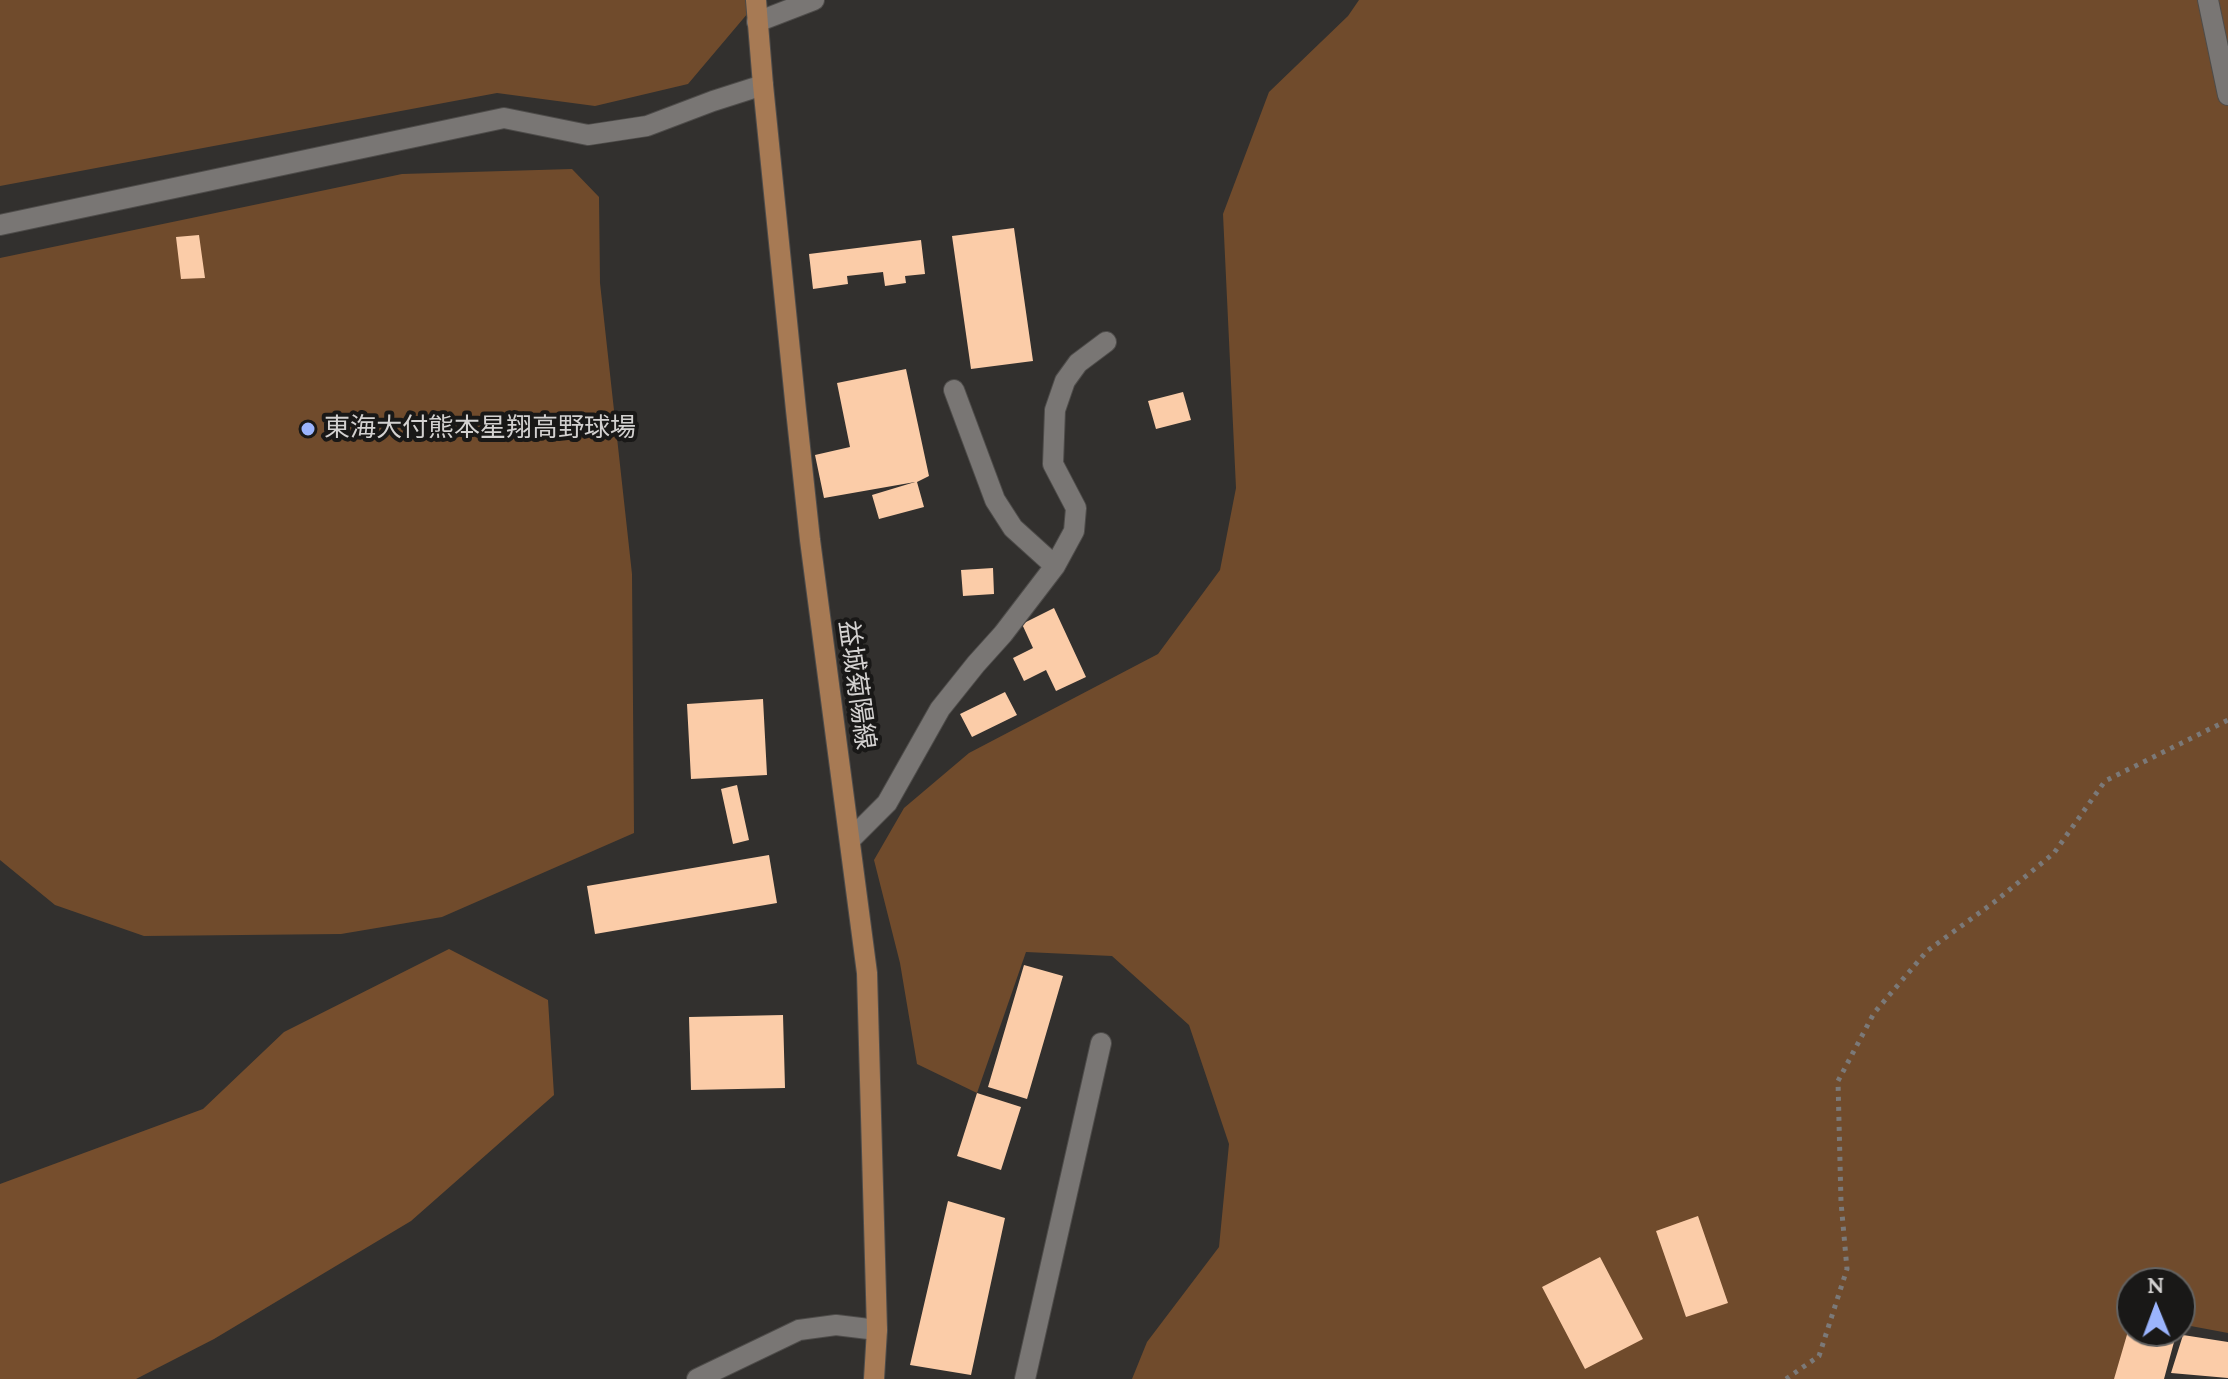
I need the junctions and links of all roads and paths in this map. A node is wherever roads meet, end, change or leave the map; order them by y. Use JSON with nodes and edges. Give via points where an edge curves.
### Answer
{"nodes":[{"id":1,"x":756,"y":0,"type":"edge"},
{"id":2,"x":814,"y":0,"type":"edge"},
{"id":3,"x":2208,"y":0,"type":"edge"},
{"id":4,"x":757,"y":22,"type":"junction"},
{"id":5,"x":763,"y":85,"type":"junction"},
{"id":6,"x":2228,"y":95,"type":"edge"},
{"id":7,"x":0,"y":225,"type":"edge"},
{"id":8,"x":1106,"y":342,"type":"dead end"},
{"id":9,"x":954,"y":390,"type":"dead end"},
{"id":10,"x":1055,"y":566,"type":"junction"},
{"id":11,"x":2228,"y":720,"type":"edge"},
{"id":12,"x":850,"y":840,"type":"junction"},
{"id":13,"x":1101,"y":1043,"type":"dead end"},
{"id":14,"x":877,"y":1330,"type":"junction"},
{"id":15,"x":697,"y":1379,"type":"edge"},
{"id":16,"x":874,"y":1379,"type":"edge"},
{"id":17,"x":1025,"y":1379,"type":"edge"},
{"id":18,"x":1786,"y":1379,"type":"edge"}],
"edges":[{"from":1,"to":4,"type":"main road","name":"益城菊陽線"},
{"from":2,"to":4,"type":"street"},
{"from":3,"to":6,"type":"street"},
{"from":4,"to":5,"type":"main road","name":"益城菊陽線"},
{"from":5,"to":7,"type":"street","via":[[647,126],[588,135],[504,118]]},
{"from":5,"to":12,"type":"main road","name":"益城菊陽線","via":[[807,511]]},
{"from":8,"to":10,"type":"street","via":[[1078,363],[1055,410],[1053,464],[1076,508],[1074,531]]},
{"from":9,"to":10,"type":"street","via":[[995,500],[1013,528]]},
{"from":10,"to":12,"type":"street","via":[[940,709],[887,803]]},
{"from":11,"to":18,"type":"path","via":[[2105,781],[2054,853],[1927,951],[1874,1013],[1838,1081],[1847,1269],[1819,1356]]},
{"from":12,"to":14,"type":"main road","name":"益城菊陽線","via":[[867,973]]},
{"from":13,"to":17,"type":"street"},
{"from":14,"to":15,"type":"street","via":[[836,1325],[799,1330]]},
{"from":14,"to":16,"type":"main road","name":"益城菊陽線"}]}
